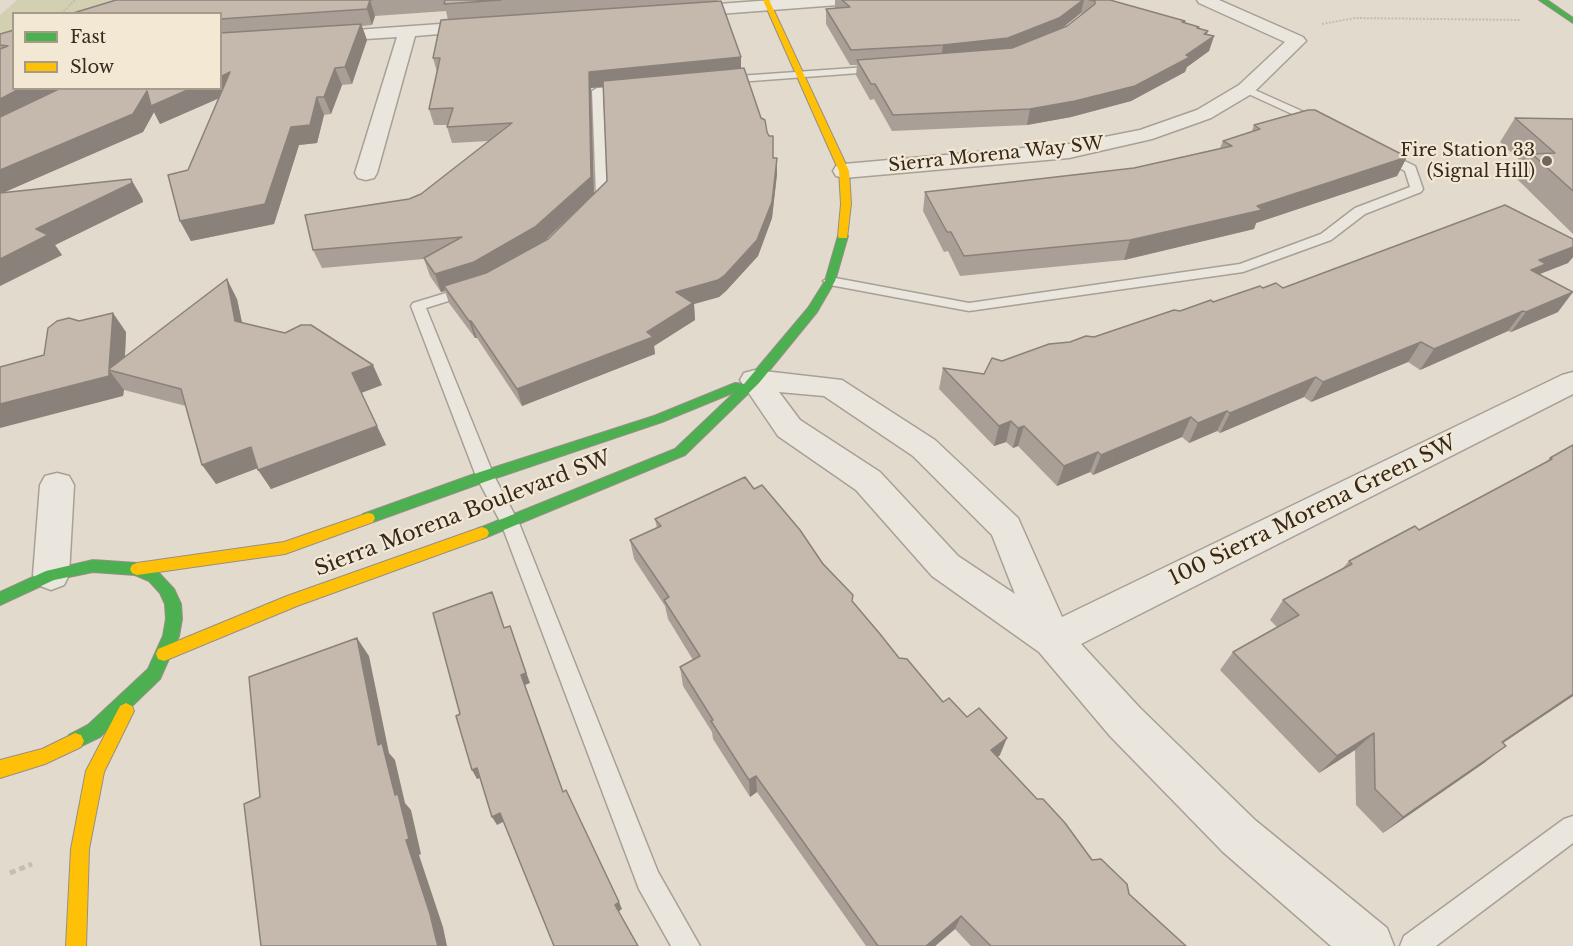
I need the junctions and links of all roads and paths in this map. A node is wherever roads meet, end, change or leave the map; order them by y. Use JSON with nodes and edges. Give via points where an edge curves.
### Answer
{"nodes":[{"id":1,"x":75,"y":0,"type":"edge"},
{"id":2,"x":838,"y":0,"type":"edge"},
{"id":3,"x":1206,"y":0,"type":"edge"},
{"id":4,"x":1542,"y":0,"type":"edge"},
{"id":5,"x":767,"y":3,"type":"edge"},
{"id":6,"x":63,"y":12,"type":"edge"},
{"id":7,"x":664,"y":14,"type":"edge"},
{"id":8,"x":1526,"y":20,"type":"dead end"},
{"id":9,"x":1573,"y":21,"type":"edge"},
{"id":10,"x":501,"y":25,"type":"edge"},
{"id":11,"x":1317,"y":26,"type":"dead end"},
{"id":12,"x":408,"y":32,"type":"junction"},
{"id":13,"x":303,"y":38,"type":"edge"},
{"id":14,"x":895,"y":68,"type":"edge"},
{"id":15,"x":800,"y":74,"type":"junction"},
{"id":16,"x":703,"y":82,"type":"edge"},
{"id":17,"x":644,"y":87,"type":"edge"},
{"id":18,"x":1246,"y":89,"type":"junction"},
{"id":19,"x":1331,"y":129,"type":"edge"},
{"id":20,"x":1371,"y":149,"type":"edge"},
{"id":21,"x":844,"y":171,"type":"junction"},
{"id":22,"x":366,"y":173,"type":"dead end"},
{"id":23,"x":578,"y":220,"type":"edge"},
{"id":24,"x":830,"y":281,"type":"junction"},
{"id":25,"x":485,"y":285,"type":"edge"},
{"id":26,"x":755,"y":380,"type":"junction"},
{"id":27,"x":1573,"y":382,"type":"edge"},
{"id":28,"x":485,"y":476,"type":"junction"},
{"id":29,"x":57,"y":484,"type":"dead end"},
{"id":30,"x":510,"y":523,"type":"junction"},
{"id":31,"x":137,"y":569,"type":"junction"},
{"id":32,"x":51,"y":575,"type":"junction"},
{"id":33,"x":0,"y":598,"type":"edge"},
{"id":34,"x":1053,"y":640,"type":"junction"},
{"id":35,"x":164,"y":654,"type":"junction"},
{"id":36,"x":133,"y":697,"type":"junction"},
{"id":37,"x":0,"y":769,"type":"edge"},
{"id":38,"x":1573,"y":828,"type":"edge"},
{"id":39,"x":76,"y":946,"type":"edge"},
{"id":40,"x":686,"y":946,"type":"edge"},
{"id":41,"x":1369,"y":946,"type":"edge"},
{"id":42,"x":1414,"y":946,"type":"edge"}],
"edges":[{"from":1,"to":6,"type":"path"},
{"from":2,"to":5,"type":"street"},
{"from":3,"to":18,"type":"street","name":"Sierra Morena Way SW","via":[[1297,41]]},
{"from":4,"to":9,"type":"street"},
{"from":5,"to":7,"type":"street"},
{"from":5,"to":15,"type":"street","name":"Sierra Morena Boulevard SW"},
{"from":8,"to":11,"type":"path","via":[[1355,18]]},
{"from":10,"to":12,"type":"street"},
{"from":12,"to":13,"type":"street"},
{"from":12,"to":22,"type":"street"},
{"from":14,"to":15,"type":"lane"},
{"from":15,"to":16,"type":"lane"},
{"from":15,"to":21,"type":"street","name":"Sierra Morena Boulevard SW"},
{"from":17,"to":23,"type":"lane","via":[[597,91],[602,196]]},
{"from":18,"to":19,"type":"lane"},
{"from":18,"to":21,"type":"street","name":"Sierra Morena Way SW","via":[[1220,106],[1177,125],[1109,144],[1026,156]]},
{"from":20,"to":24,"type":"lane","via":[[1412,169],[1417,189],[1360,211],[1326,237],[1243,268],[969,308]]},
{"from":21,"to":24,"type":"street","name":"Sierra Morena Boulevard SW","via":[[843,238]]},
{"from":24,"to":26,"type":"street","name":"Sierra Morena Boulevard SW","via":[[813,309]]},
{"from":25,"to":28,"type":"lane","via":[[418,306]]},
{"from":26,"to":28,"type":"street","name":"Sierra Morena Boulevard SW","via":[[658,419]]},
{"from":26,"to":30,"type":"street","name":"Sierra Morena Boulevard SW","via":[[680,452]]},
{"from":26,"to":34,"type":"street","via":[[789,428],[868,481],[945,566]]},
{"from":26,"to":34,"type":"street","via":[[831,387],[924,448],[1005,528]]},
{"from":27,"to":34,"type":"street","name":"100 Sierra Morena Green SW"},
{"from":28,"to":30,"type":"lane"},
{"from":28,"to":31,"type":"street","name":"Sierra Morena Boulevard SW","via":[[285,548]]},
{"from":29,"to":32,"type":"street"},
{"from":30,"to":35,"type":"street","name":"Sierra Morena Boulevard SW","via":[[291,601]]},
{"from":30,"to":40,"type":"lane","via":[[648,880]]},
{"from":31,"to":32,"type":"street","name":"Sierra Morena Boulevard SW","via":[[93,566]]},
{"from":31,"to":35,"type":"street","via":[[154,577],[173,604],[171,636]]},
{"from":32,"to":33,"type":"street","name":"Sierra Morena Boulevard SW"},
{"from":34,"to":41,"type":"street","via":[[1125,722],[1239,836]]},
{"from":35,"to":36,"type":"street","via":[[154,674]]},
{"from":36,"to":37,"type":"street","via":[[94,731],[70,744]]},
{"from":36,"to":39,"type":"street","via":[[95,771],[80,849]]},
{"from":38,"to":42,"type":"lane"}]}
